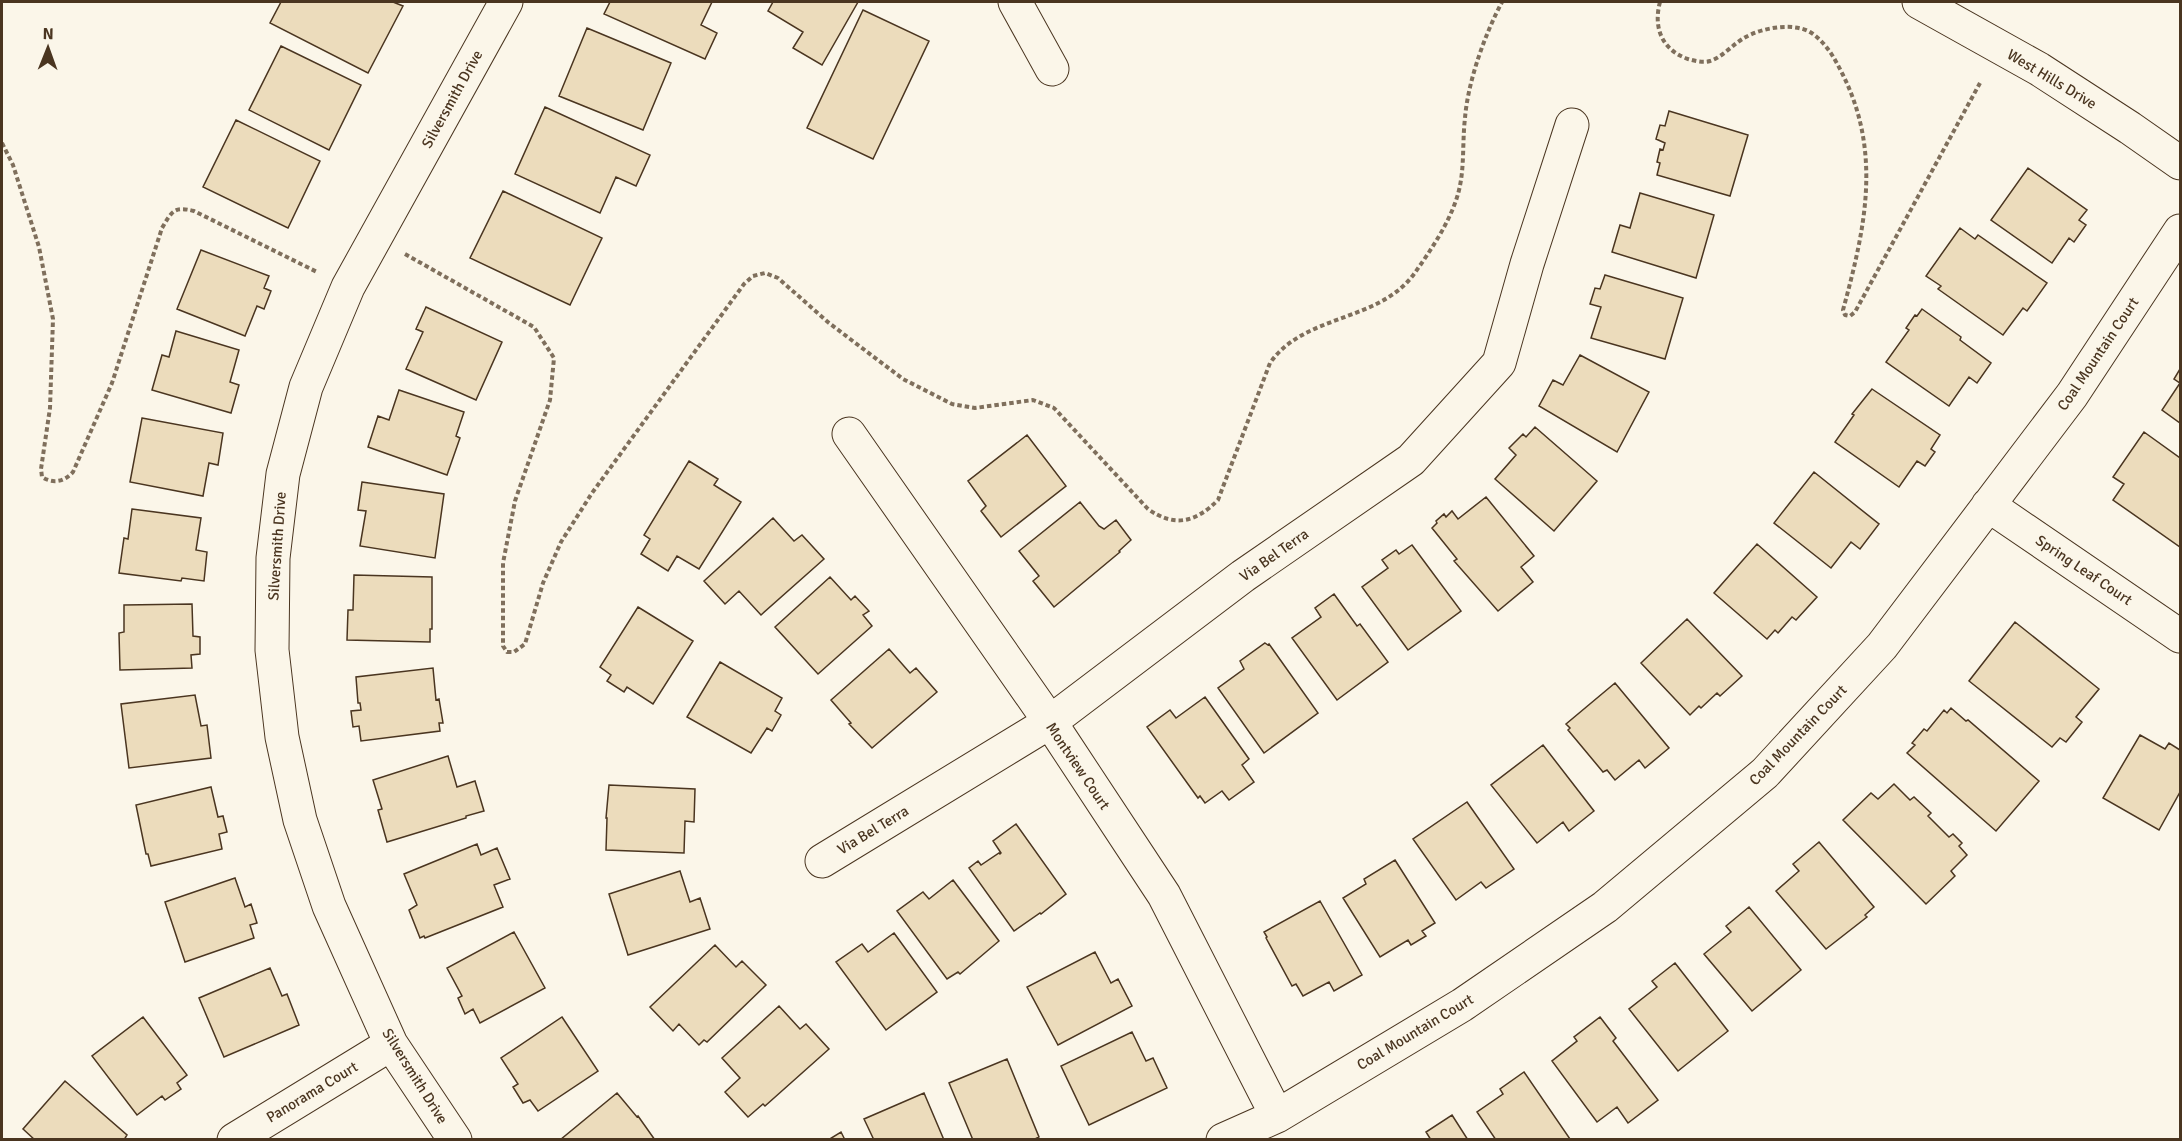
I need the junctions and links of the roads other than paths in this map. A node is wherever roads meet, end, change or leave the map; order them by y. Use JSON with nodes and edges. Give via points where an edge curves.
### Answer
{"nodes":[{"id":1,"x":506,"y":2,"type":"edge"},
{"id":2,"x":1015,"y":2,"type":"edge"},
{"id":3,"x":1919,"y":2,"type":"edge"},
{"id":4,"x":1052,"y":69,"type":"dead end"},
{"id":5,"x":1572,"y":125,"type":"dead end"},
{"id":6,"x":2181,"y":163,"type":"edge"},
{"id":7,"x":2181,"y":231,"type":"edge"},
{"id":8,"x":849,"y":434,"type":"dead end"},
{"id":9,"x":1988,"y":505,"type":"junction"},
{"id":10,"x":2181,"y":636,"type":"edge"},
{"id":11,"x":1050,"y":722,"type":"junction"},
{"id":12,"x":822,"y":861,"type":"dead end"},
{"id":13,"x":391,"y":1044,"type":"junction"},
{"id":14,"x":1277,"y":1116,"type":"junction"},
{"id":15,"x":234,"y":1140,"type":"edge"},
{"id":16,"x":455,"y":1140,"type":"edge"},
{"id":17,"x":1223,"y":1140,"type":"edge"}],
"edges":[{"from":1,"to":13,"type":"street","name":"Silversmith Drive","via":[[348,287],[306,387],[282,474],[273,558],[272,650],[282,737],[300,820],[328,906]]},
{"from":2,"to":4,"type":"street"},
{"from":3,"to":6,"type":"street","name":"West Hills Drive","via":[[2039,69]]},
{"from":5,"to":11,"type":"street","name":"Via Bel Terra","via":[[1499,363],[1411,460],[1243,576]]},
{"from":7,"to":9,"type":"street","name":"Coal Mountain Court","via":[[2072,395]]},
{"from":8,"to":11,"type":"street","name":"Montview Court"},
{"from":9,"to":10,"type":"street","name":"Spring Leaf Court"},
{"from":9,"to":14,"type":"street","name":"Coal Mountain Court","via":[[1882,646],[1765,773],[1605,907],[1462,1005]]},
{"from":11,"to":12,"type":"street","name":"Via Bel Terra"},
{"from":11,"to":14,"type":"street","name":"Montview Court","via":[[1164,895]]},
{"from":13,"to":15,"type":"street","name":"Panorama Court"},
{"from":13,"to":16,"type":"street","name":"Silversmith Drive"},
{"from":14,"to":17,"type":"street","name":"Coal Mountain Court"}]}
